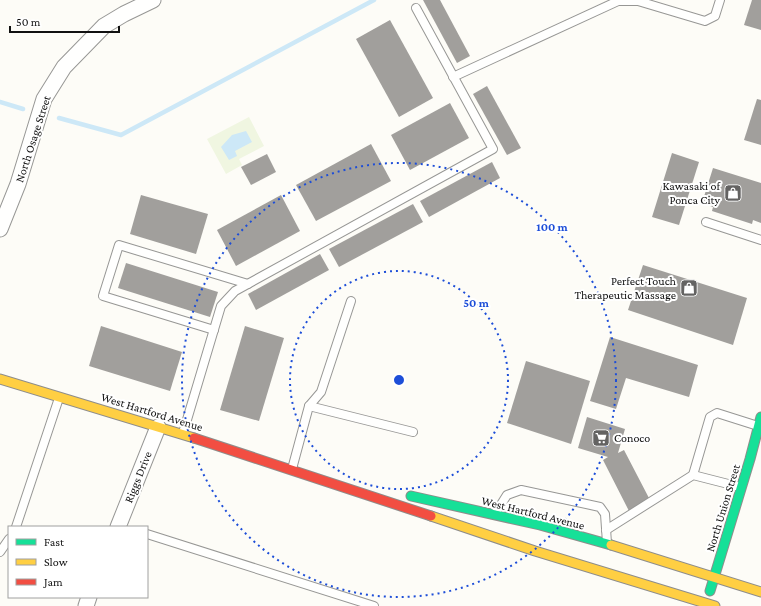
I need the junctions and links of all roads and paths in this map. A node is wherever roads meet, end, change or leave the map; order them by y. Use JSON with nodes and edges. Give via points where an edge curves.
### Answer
{"nodes":[{"id":1,"x":153,"y":0,"type":"edge"},
{"id":2,"x":720,"y":0,"type":"edge"},
{"id":3,"x":416,"y":8,"type":"dead end"},
{"id":4,"x":453,"y":77,"type":"junction"},
{"id":5,"x":706,"y":222,"type":"dead end"},
{"id":6,"x":0,"y":229,"type":"edge"},
{"id":7,"x":761,"y":240,"type":"edge"},
{"id":8,"x":248,"y":284,"type":"junction"},
{"id":9,"x":351,"y":301,"type":"dead end"},
{"id":10,"x":214,"y":330,"type":"junction"},
{"id":11,"x":0,"y":379,"type":"edge"},
{"id":12,"x":59,"y":397,"type":"junction"},
{"id":13,"x":309,"y":406,"type":"junction"},
{"id":14,"x":760,"y":422,"type":"edge"},
{"id":15,"x":158,"y":427,"type":"junction"},
{"id":16,"x":413,"y":432,"type":"dead end"},
{"id":17,"x":183,"y":434,"type":"junction"},
{"id":18,"x":294,"y":470,"type":"junction"},
{"id":19,"x":693,"y":475,"type":"junction"},
{"id":20,"x":742,"y":488,"type":"junction"},
{"id":21,"x":380,"y":490,"type":"dead end"},
{"id":22,"x":403,"y":495,"type":"dead end"},
{"id":23,"x":495,"y":515,"type":"junction"},
{"id":24,"x":16,"y":526,"type":"edge"},
{"id":25,"x":120,"y":526,"type":"edge"},
{"id":26,"x":606,"y":530,"type":"junction"},
{"id":27,"x":148,"y":534,"type":"edge"},
{"id":28,"x":8,"y":540,"type":"edge"},
{"id":29,"x":607,"y":544,"type":"junction"},
{"id":30,"x":0,"y":552,"type":"edge"},
{"id":31,"x":714,"y":577,"type":"junction"},
{"id":32,"x":761,"y":592,"type":"edge"},
{"id":33,"x":709,"y":605,"type":"edge"},
{"id":34,"x":374,"y":606,"type":"edge"}],
"edges":[{"from":1,"to":6,"type":"street","name":"North Osage Street","via":[[104,26],[64,67],[44,99],[18,184]]},
{"from":2,"to":4,"type":"lane","via":[[715,16],[705,21],[638,1],[618,1]]},
{"from":3,"to":4,"type":"lane"},
{"from":4,"to":8,"type":"lane","via":[[493,149]]},
{"from":5,"to":7,"type":"lane"},
{"from":8,"to":10,"type":"lane","via":[[235,291],[221,306]]},
{"from":8,"to":10,"type":"lane","via":[[119,244],[103,296]]},
{"from":9,"to":13,"type":"lane","via":[[321,392]]},
{"from":10,"to":17,"type":"lane"},
{"from":11,"to":12,"type":"main road","name":"West Hartford Avenue"},
{"from":12,"to":15,"type":"main road","name":"West Hartford Avenue"},
{"from":12,"to":24,"type":"lane"},
{"from":13,"to":16,"type":"lane"},
{"from":13,"to":18,"type":"lane"},
{"from":14,"to":19,"type":"lane","via":[[717,413],[710,417]]},
{"from":14,"to":20,"type":"main road","name":"North Union Street"},
{"from":15,"to":17,"type":"main road","name":"West Hartford Avenue"},
{"from":15,"to":25,"type":"street","name":"Riggs Drive"},
{"from":17,"to":18,"type":"main road","name":"West Hartford Avenue"},
{"from":18,"to":21,"type":"main road","name":"West Hartford Avenue"},
{"from":18,"to":33,"type":"main road","name":"West Hartford Avenue","via":[[535,551]]},
{"from":19,"to":20,"type":"lane"},
{"from":19,"to":26,"type":"lane"},
{"from":20,"to":31,"type":"main road","name":"North Union Street"},
{"from":22,"to":23,"type":"main road","name":"West Hartford Avenue"},
{"from":23,"to":26,"type":"lane","via":[[507,495],[521,490],[600,507],[605,514]]},
{"from":23,"to":29,"type":"main road","name":"West Hartford Avenue"},
{"from":26,"to":29,"type":"lane"},
{"from":27,"to":34,"type":"lane"},
{"from":28,"to":30,"type":"lane"},
{"from":29,"to":31,"type":"main road","name":"West Hartford Avenue"},
{"from":31,"to":32,"type":"main road","name":"West Hartford Avenue"},
{"from":31,"to":33,"type":"main road","name":"North Union Street"}]}
